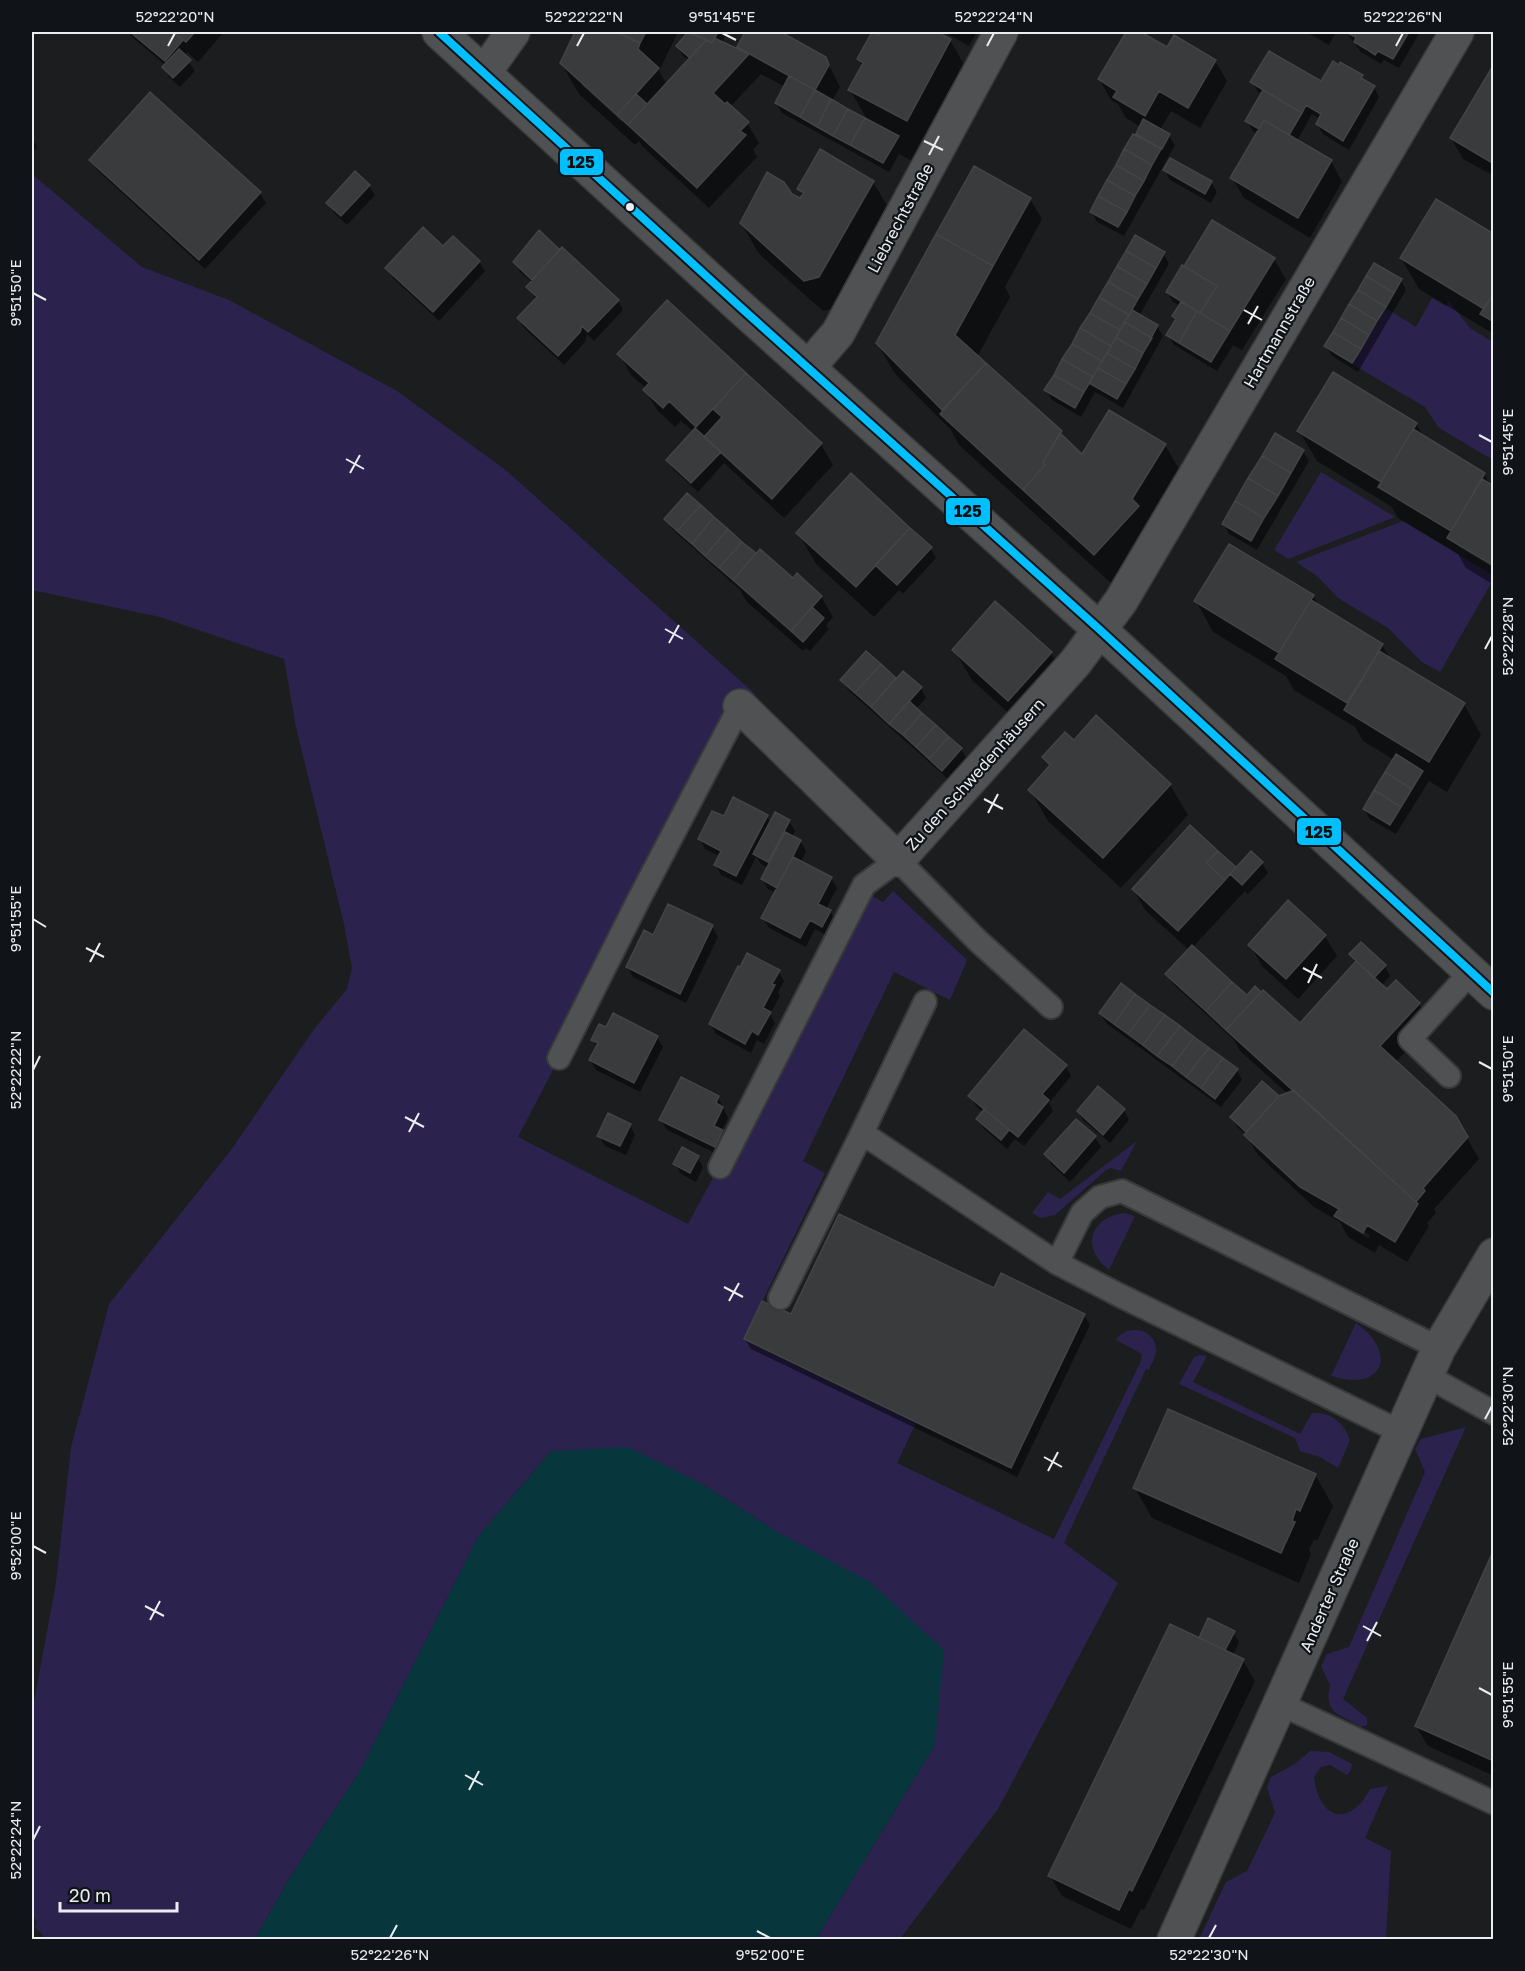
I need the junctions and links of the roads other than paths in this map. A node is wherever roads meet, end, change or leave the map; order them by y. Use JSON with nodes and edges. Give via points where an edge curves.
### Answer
{"nodes":[{"id":1,"x":439,"y":32,"type":"edge"},
{"id":2,"x":513,"y":32,"type":"edge"},
{"id":3,"x":1001,"y":32,"type":"edge"},
{"id":4,"x":1456,"y":32,"type":"edge"},
{"id":5,"x":484,"y":72,"type":"junction"},
{"id":6,"x":808,"y":368,"type":"junction"},
{"id":7,"x":1099,"y":629,"type":"junction"},
{"id":8,"x":740,"y":706,"type":"joint"},
{"id":9,"x":898,"y":860,"type":"junction"},
{"id":10,"x":1482,"y":983,"type":"edge"},
{"id":11,"x":925,"y":1002,"type":"dead end"},
{"id":12,"x":1051,"y":1007,"type":"dead end"},
{"id":13,"x":559,"y":1058,"type":"dead end"},
{"id":14,"x":1449,"y":1076,"type":"dead end"},
{"id":15,"x":862,"y":1133,"type":"junction"},
{"id":16,"x":720,"y":1167,"type":"dead end"},
{"id":17,"x":1494,"y":1255,"type":"edge"},
{"id":18,"x":1057,"y":1263,"type":"junction"},
{"id":19,"x":780,"y":1298,"type":"dead end"},
{"id":20,"x":1433,"y":1362,"type":"junction"},
{"id":21,"x":1494,"y":1413,"type":"edge"},
{"id":22,"x":1401,"y":1432,"type":"junction"},
{"id":23,"x":1280,"y":1704,"type":"junction"},
{"id":24,"x":1494,"y":1803,"type":"edge"},
{"id":25,"x":1174,"y":1940,"type":"edge"}],
"edges":[{"from":1,"to":5,"type":"street"},
{"from":2,"to":5,"type":"street"},
{"from":3,"to":6,"type":"street","name":"Liebrechtstraße","via":[[838,333]]},
{"from":4,"to":7,"type":"street","name":"Hartmannstraße","via":[[1121,601]]},
{"from":5,"to":6,"type":"street"},
{"from":6,"to":7,"type":"street"},
{"from":7,"to":9,"type":"street","name":"Zu den Schwedenhäusern","via":[[1075,663]]},
{"from":7,"to":10,"type":"street"},
{"from":8,"to":9,"type":"street","name":"Zu den Schwedenhäusern"},
{"from":8,"to":13,"type":"lane"},
{"from":9,"to":12,"type":"lane"},
{"from":9,"to":16,"type":"lane","via":[[864,885]]},
{"from":10,"to":14,"type":"lane","via":[[1410,1040]]},
{"from":11,"to":15,"type":"lane"},
{"from":15,"to":18,"type":"lane"},
{"from":15,"to":19,"type":"lane"},
{"from":17,"to":20,"type":"street","name":"Anderter Straße"},
{"from":18,"to":20,"type":"lane","via":[[1082,1214],[1100,1197],[1122,1191]]},
{"from":18,"to":22,"type":"lane"},
{"from":20,"to":21,"type":"lane"},
{"from":20,"to":22,"type":"street","name":"Anderter Straße"},
{"from":22,"to":23,"type":"street","name":"Anderter Straße"},
{"from":23,"to":24,"type":"lane"},
{"from":23,"to":25,"type":"street","name":"Anderter Straße"}]}
